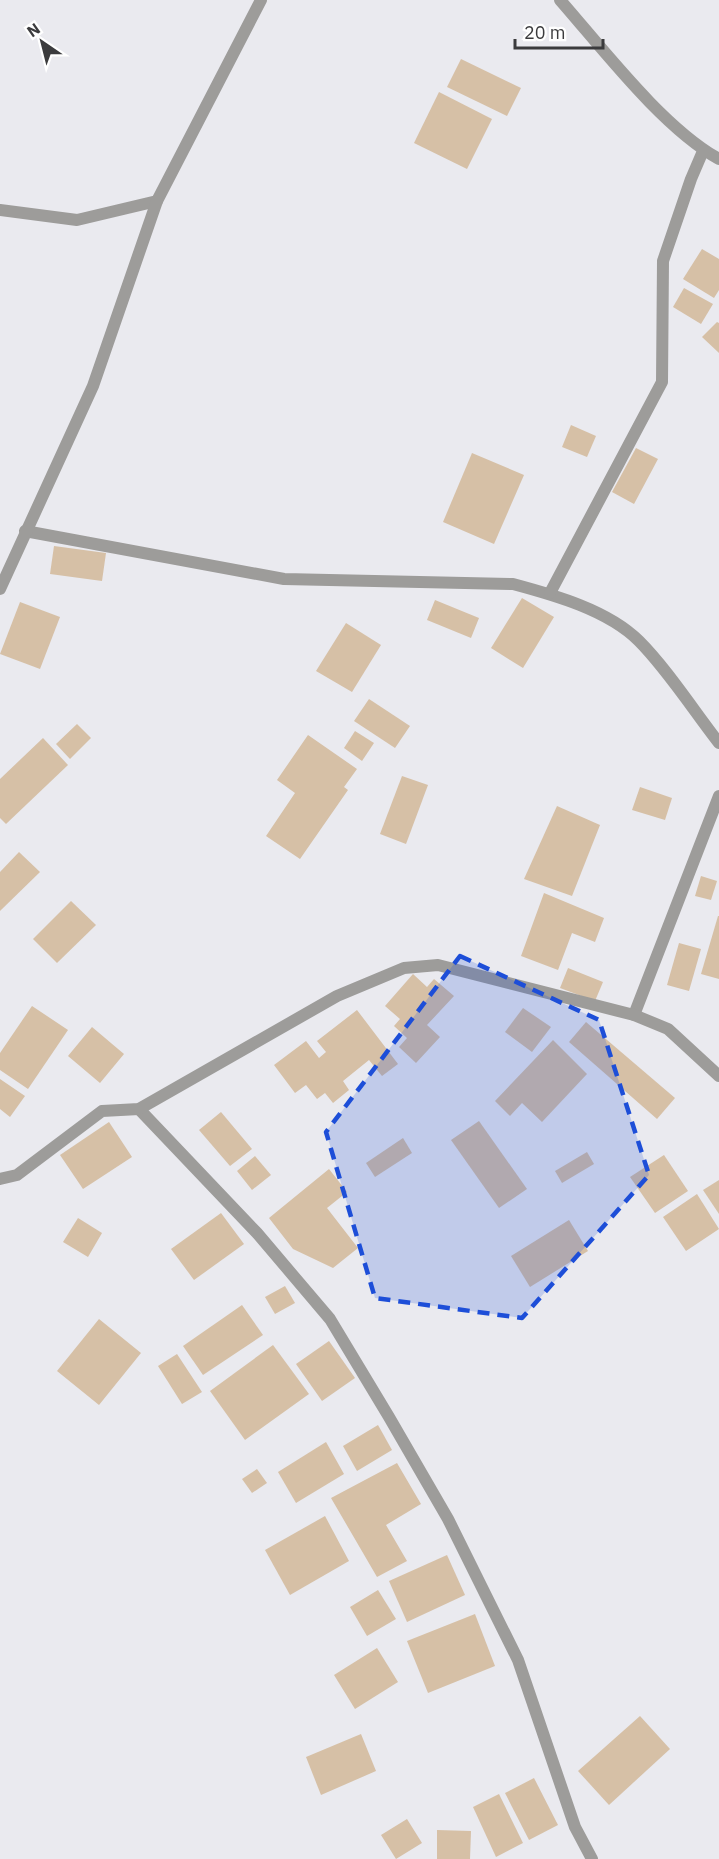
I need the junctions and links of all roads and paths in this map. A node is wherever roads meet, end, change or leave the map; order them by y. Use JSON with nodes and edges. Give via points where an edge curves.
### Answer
{"nodes":[{"id":1,"x":261,"y":0,"type":"edge"},
{"id":2,"x":560,"y":0,"type":"edge"},
{"id":3,"x":703,"y":151,"type":"junction"},
{"id":4,"x":719,"y":159,"type":"edge"},
{"id":5,"x":158,"y":201,"type":"junction"},
{"id":6,"x":0,"y":210,"type":"edge"},
{"id":7,"x":25,"y":531,"type":"junction"},
{"id":8,"x":0,"y":589,"type":"edge"},
{"id":9,"x":550,"y":593,"type":"junction"},
{"id":10,"x":719,"y":743,"type":"edge"},
{"id":11,"x":719,"y":796,"type":"edge"},
{"id":12,"x":634,"y":1014,"type":"junction"},
{"id":13,"x":719,"y":1076,"type":"edge"},
{"id":14,"x":139,"y":1109,"type":"junction"},
{"id":15,"x":0,"y":1179,"type":"edge"},
{"id":16,"x":592,"y":1859,"type":"edge"}],
"edges":[{"from":1,"to":5,"type":"street"},
{"from":2,"to":3,"type":"street","via":[[673,125]]},
{"from":3,"to":4,"type":"street"},
{"from":3,"to":9,"type":"street","via":[[663,261],[662,382]]},
{"from":5,"to":6,"type":"street","via":[[77,220]]},
{"from":5,"to":7,"type":"street","via":[[93,386]]},
{"from":7,"to":8,"type":"street"},
{"from":7,"to":9,"type":"street","via":[[284,579],[513,584]]},
{"from":9,"to":10,"type":"street","via":[[592,609],[638,640]]},
{"from":11,"to":12,"type":"street"},
{"from":12,"to":13,"type":"street","via":[[668,1029]]},
{"from":12,"to":14,"type":"street","via":[[438,965],[404,969],[337,996]]},
{"from":14,"to":15,"type":"street","via":[[102,1111],[17,1175]]},
{"from":14,"to":16,"type":"street","via":[[257,1233],[330,1319],[448,1519],[518,1660],[575,1827]]}]}
